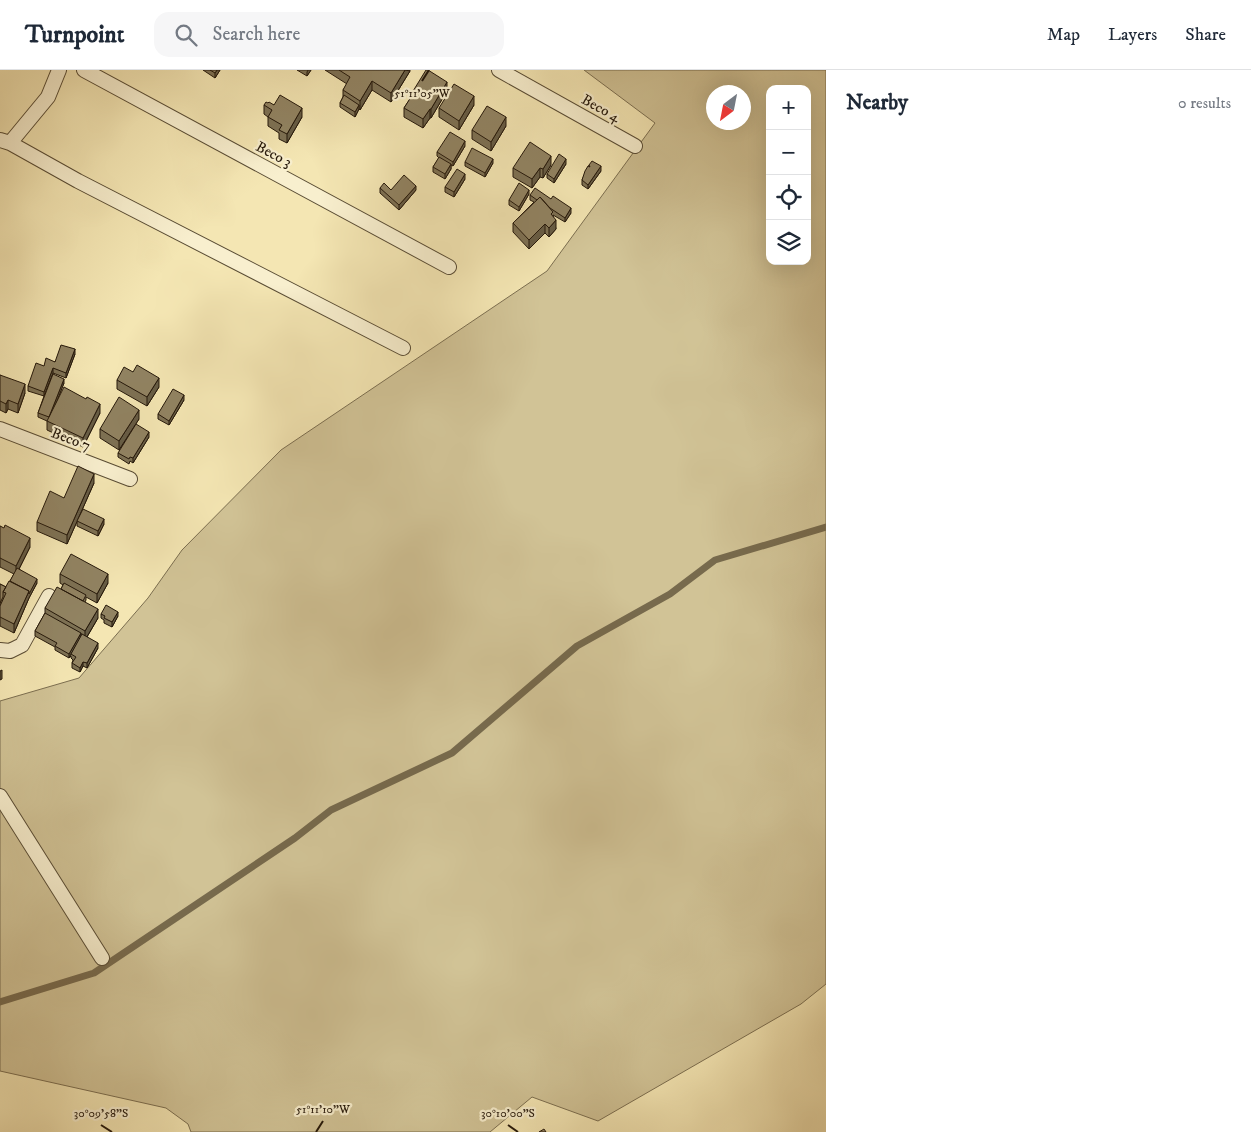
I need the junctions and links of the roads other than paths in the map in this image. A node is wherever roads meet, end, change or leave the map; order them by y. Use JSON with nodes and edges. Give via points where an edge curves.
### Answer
{"nodes":[{"id":1,"x":58,"y":70,"type":"edge"},
{"id":2,"x":84,"y":70,"type":"edge"},
{"id":3,"x":499,"y":70,"type":"edge"},
{"id":4,"x":5,"y":142,"type":"edge"},
{"id":5,"x":635,"y":146,"type":"dead end"},
{"id":6,"x":449,"y":267,"type":"dead end"},
{"id":7,"x":402,"y":348,"type":"dead end"},
{"id":8,"x":0,"y":429,"type":"edge"},
{"id":9,"x":130,"y":479,"type":"dead end"},
{"id":10,"x":49,"y":596,"type":"edge"},
{"id":11,"x":0,"y":650,"type":"edge"},
{"id":12,"x":0,"y":796,"type":"edge"},
{"id":13,"x":102,"y":958,"type":"dead end"}],
"edges":[{"from":1,"to":4,"type":"lane","via":[[48,97]]},
{"from":2,"to":6,"type":"lane","name":"Beco 3"},
{"from":3,"to":5,"type":"lane","name":"Beco 4"},
{"from":4,"to":7,"type":"lane"},
{"from":8,"to":9,"type":"lane","name":"Beco 7"},
{"from":10,"to":11,"type":"lane","via":[[22,645],[10,651]]},
{"from":12,"to":13,"type":"lane"}]}
